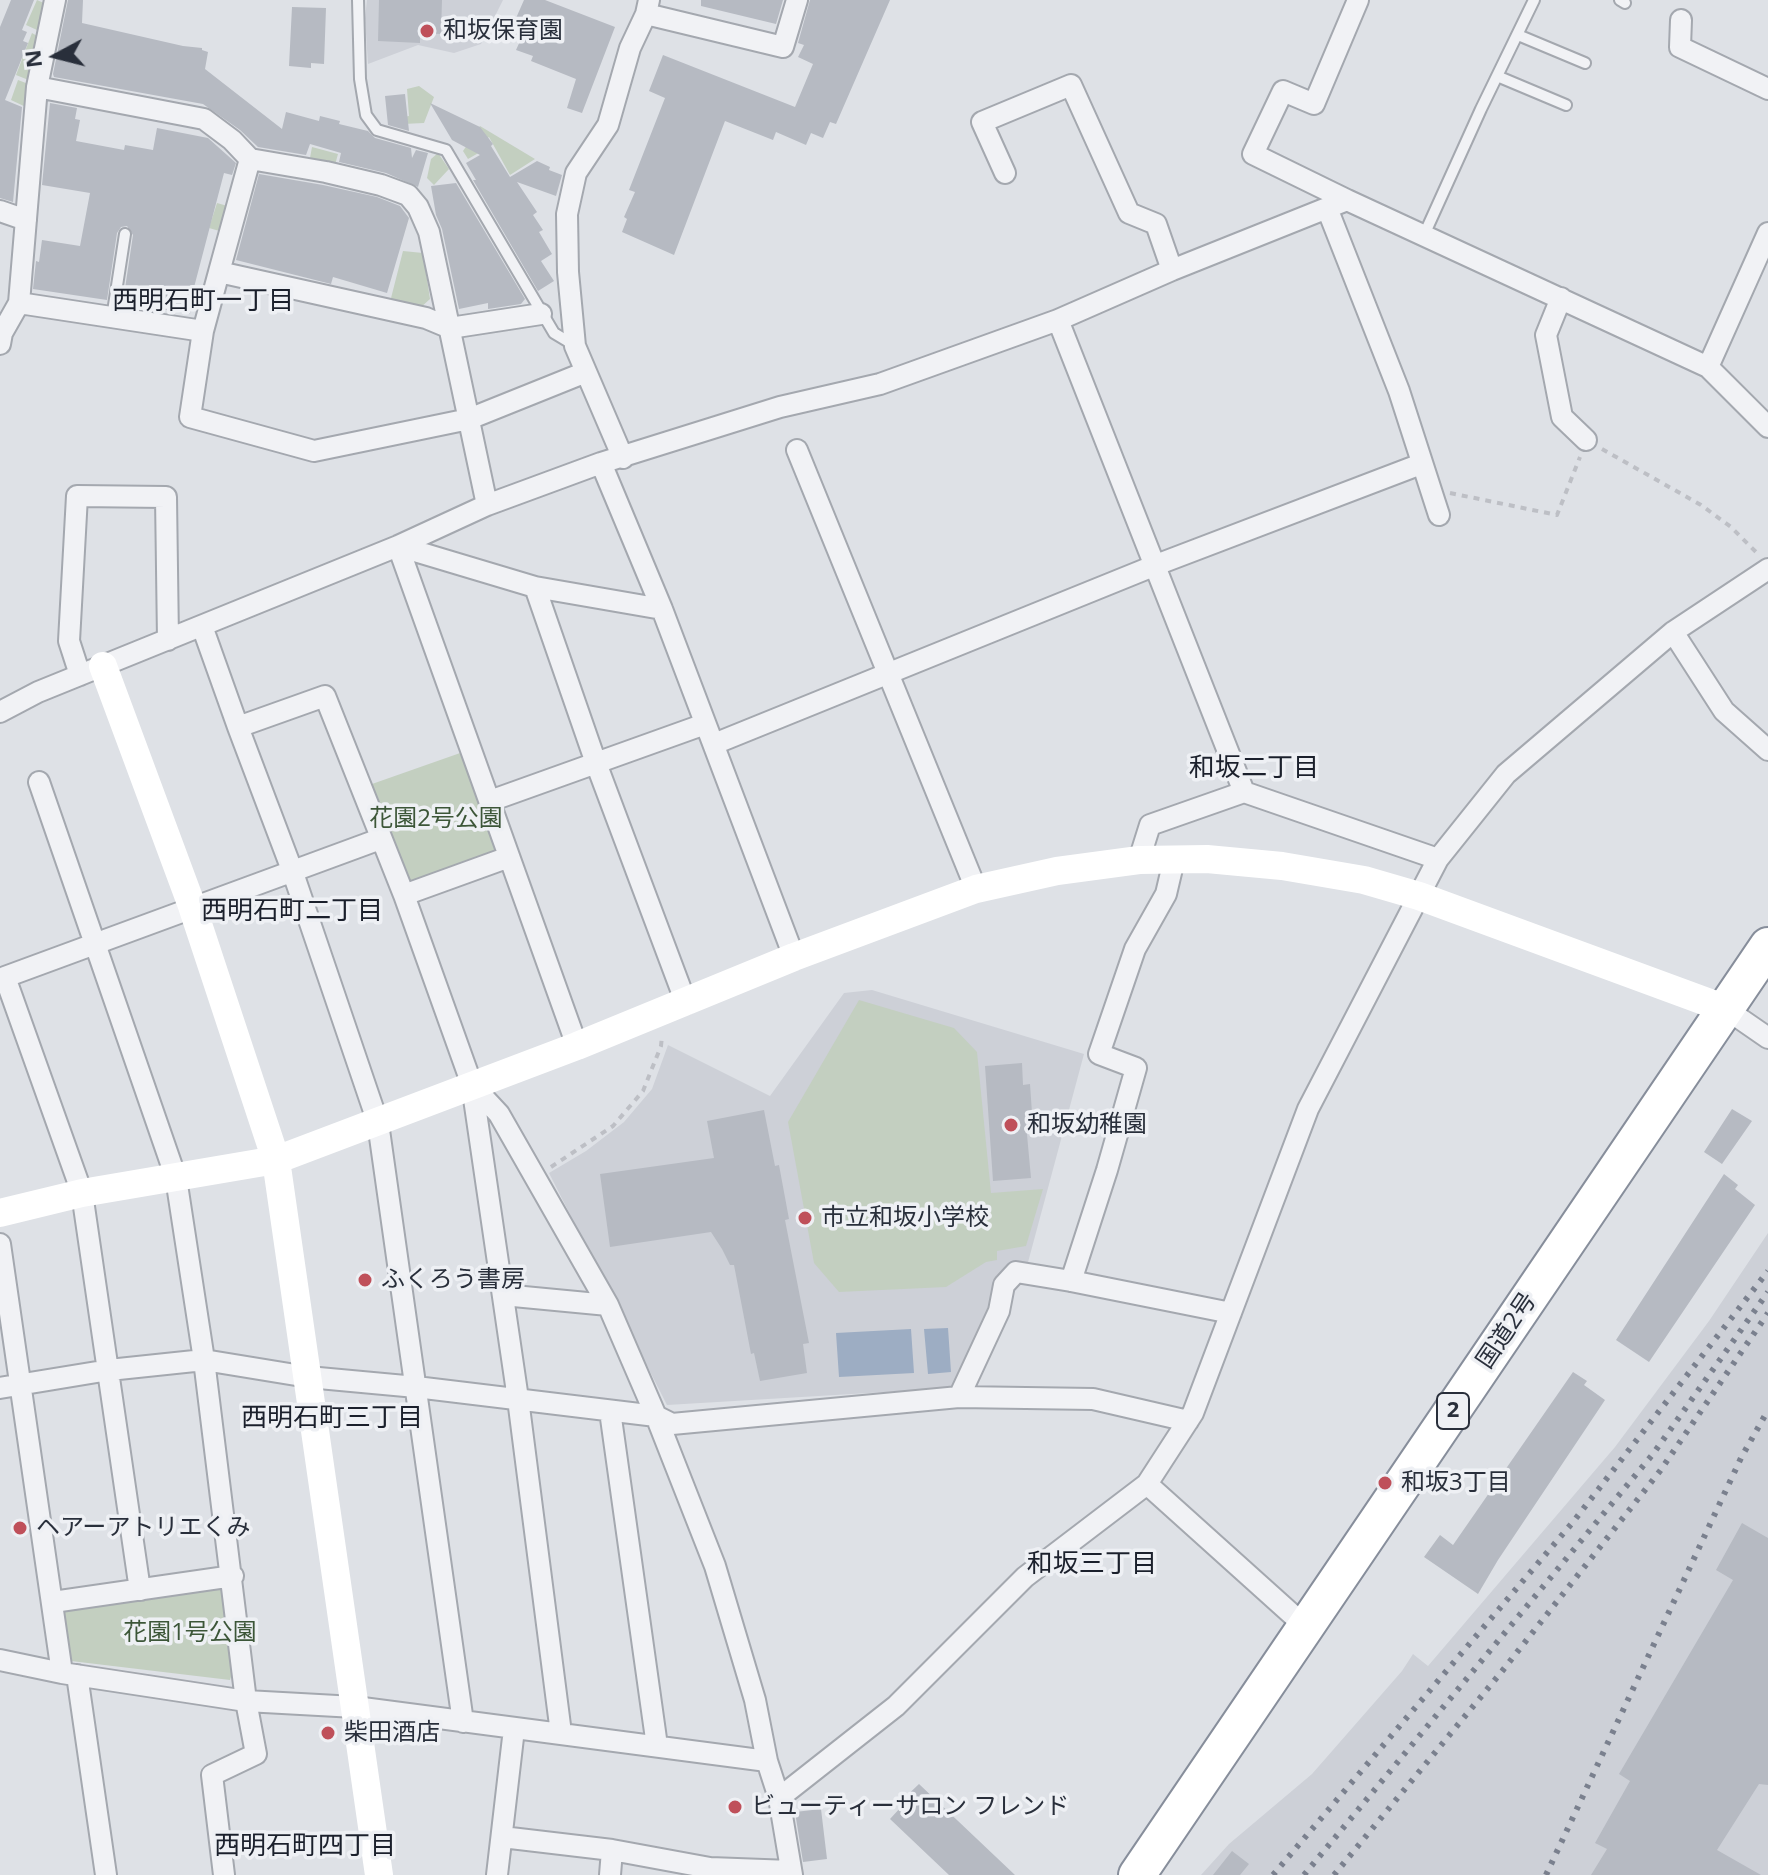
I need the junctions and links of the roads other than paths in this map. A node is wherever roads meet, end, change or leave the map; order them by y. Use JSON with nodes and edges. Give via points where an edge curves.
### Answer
{"nodes":[{"id":1,"x":55,"y":0,"type":"edge"},
{"id":2,"x":358,"y":0,"type":"edge"},
{"id":3,"x":797,"y":0,"type":"edge"},
{"id":4,"x":1358,"y":0,"type":"edge"},
{"id":5,"x":1534,"y":0,"type":"edge"},
{"id":6,"x":648,"y":7,"type":"edge"},
{"id":7,"x":1681,"y":20,"type":"dead end"},
{"id":8,"x":1518,"y":35,"type":"junction"},
{"id":9,"x":1585,"y":63,"type":"dead end"},
{"id":10,"x":1497,"y":76,"type":"junction"},
{"id":11,"x":37,"y":87,"type":"junction"},
{"id":12,"x":1768,"y":89,"type":"edge"},
{"id":13,"x":1566,"y":105,"type":"dead end"},
{"id":14,"x":250,"y":159,"type":"junction"},
{"id":15,"x":1005,"y":173,"type":"dead end"},
{"id":16,"x":1347,"y":200,"type":"junction"},
{"id":17,"x":1327,"y":208,"type":"junction"},
{"id":18,"x":0,"y":211,"type":"edge"},
{"id":19,"x":26,"y":220,"type":"junction"},
{"id":20,"x":1768,"y":233,"type":"edge"},
{"id":21,"x":125,"y":234,"type":"dead end"},
{"id":22,"x":1424,"y":235,"type":"junction"},
{"id":23,"x":1172,"y":270,"type":"junction"},
{"id":24,"x":219,"y":272,"type":"junction"},
{"id":25,"x":1561,"y":298,"type":"junction"},
{"id":26,"x":19,"y":303,"type":"junction"},
{"id":27,"x":541,"y":314,"type":"junction"},
{"id":28,"x":112,"y":318,"type":"junction"},
{"id":29,"x":1058,"y":320,"type":"junction"},
{"id":30,"x":450,"y":328,"type":"junction"},
{"id":31,"x":203,"y":331,"type":"junction"},
{"id":32,"x":1,"y":336,"type":"edge"},
{"id":33,"x":575,"y":346,"type":"junction"},
{"id":34,"x":1708,"y":367,"type":"junction"},
{"id":35,"x":586,"y":372,"type":"junction"},
{"id":36,"x":469,"y":419,"type":"junction"},
{"id":37,"x":1768,"y":427,"type":"edge"},
{"id":38,"x":1586,"y":440,"type":"road end"},
{"id":39,"x":797,"y":450,"type":"dead end"},
{"id":40,"x":623,"y":458,"type":"junction"},
{"id":41,"x":601,"y":463,"type":"junction"},
{"id":42,"x":1421,"y":464,"type":"junction"},
{"id":43,"x":487,"y":505,"type":"junction"},
{"id":44,"x":1439,"y":515,"type":"dead end"},
{"id":45,"x":398,"y":546,"type":"junction"},
{"id":46,"x":1763,"y":562,"type":"edge"},
{"id":47,"x":1156,"y":565,"type":"junction"},
{"id":48,"x":535,"y":587,"type":"junction"},
{"id":49,"x":662,"y":609,"type":"junction"},
{"id":50,"x":202,"y":626,"type":"junction"},
{"id":51,"x":1673,"y":632,"type":"junction"},
{"id":52,"x":168,"y":640,"type":"junction"},
{"id":53,"x":91,"y":670,"type":"junction"},
{"id":54,"x":889,"y":672,"type":"junction"},
{"id":55,"x":0,"y":712,"type":"edge"},
{"id":56,"x":705,"y":724,"type":"junction"},
{"id":57,"x":238,"y":727,"type":"junction"},
{"id":58,"x":714,"y":744,"type":"junction"},
{"id":59,"x":1768,"y":750,"type":"edge"},
{"id":60,"x":596,"y":763,"type":"junction"},
{"id":61,"x":39,"y":782,"type":"dead end"},
{"id":62,"x":1244,"y":792,"type":"junction"},
{"id":63,"x":490,"y":801,"type":"junction"},
{"id":64,"x":380,"y":839,"type":"junction"},
{"id":65,"x":509,"y":857,"type":"junction"},
{"id":66,"x":1438,"y":859,"type":"junction"},
{"id":67,"x":1139,"y":860,"type":"junction"},
{"id":68,"x":1174,"y":860,"type":"junction"},
{"id":69,"x":292,"y":870,"type":"junction"},
{"id":70,"x":976,"y":889,"type":"junction"},
{"id":71,"x":404,"y":895,"type":"junction"},
{"id":72,"x":1419,"y":896,"type":"junction"},
{"id":73,"x":192,"y":906,"type":"junction"},
{"id":74,"x":95,"y":942,"type":"junction"},
{"id":75,"x":1768,"y":946,"type":"edge"},
{"id":76,"x":794,"y":957,"type":"junction"},
{"id":77,"x":686,"y":1003,"type":"junction"},
{"id":78,"x":1726,"y":1009,"type":"junction"},
{"id":79,"x":1768,"y":1038,"type":"edge"},
{"id":80,"x":577,"y":1046,"type":"junction"},
{"id":81,"x":472,"y":1085,"type":"junction"},
{"id":82,"x":378,"y":1123,"type":"junction"},
{"id":83,"x":276,"y":1160,"type":"junction"},
{"id":84,"x":176,"y":1178,"type":"junction"},
{"id":85,"x":82,"y":1193,"type":"junction"},
{"id":86,"x":0,"y":1213,"type":"edge"},
{"id":87,"x":0,"y":1244,"type":"edge"},
{"id":88,"x":1071,"y":1281,"type":"junction"},
{"id":89,"x":503,"y":1295,"type":"junction"},
{"id":90,"x":608,"y":1305,"type":"junction"},
{"id":91,"x":1231,"y":1313,"type":"junction"},
{"id":92,"x":204,"y":1360,"type":"junction"},
{"id":93,"x":109,"y":1370,"type":"junction"},
{"id":94,"x":308,"y":1377,"type":"junction"},
{"id":95,"x":10,"y":1387,"type":"edge"},
{"id":96,"x":416,"y":1387,"type":"junction"},
{"id":97,"x":959,"y":1397,"type":"junction"},
{"id":98,"x":518,"y":1399,"type":"junction"},
{"id":99,"x":610,"y":1411,"type":"junction"},
{"id":100,"x":656,"y":1416,"type":"junction"},
{"id":101,"x":1188,"y":1421,"type":"junction"},
{"id":102,"x":1147,"y":1484,"type":"junction"},
{"id":103,"x":233,"y":1576,"type":"junction"},
{"id":104,"x":140,"y":1590,"type":"junction"},
{"id":105,"x":53,"y":1602,"type":"junction"},
{"id":106,"x":1306,"y":1627,"type":"junction"},
{"id":107,"x":0,"y":1660,"type":"edge"},
{"id":108,"x":70,"y":1674,"type":"junction"},
{"id":109,"x":246,"y":1701,"type":"junction"},
{"id":110,"x":355,"y":1707,"type":"junction"},
{"id":111,"x":463,"y":1722,"type":"junction"},
{"id":112,"x":514,"y":1729,"type":"junction"},
{"id":113,"x":561,"y":1733,"type":"junction"},
{"id":114,"x":657,"y":1746,"type":"junction"},
{"id":115,"x":767,"y":1761,"type":"junction"},
{"id":116,"x":779,"y":1798,"type":"junction"},
{"id":117,"x":502,"y":1837,"type":"junction"},
{"id":118,"x":612,"y":1850,"type":"junction"},
{"id":119,"x":709,"y":1871,"type":"edge"},
{"id":120,"x":791,"y":1873,"type":"edge"},
{"id":121,"x":106,"y":1875,"type":"edge"},
{"id":122,"x":224,"y":1875,"type":"edge"},
{"id":123,"x":379,"y":1875,"type":"edge"},
{"id":124,"x":497,"y":1875,"type":"edge"},
{"id":125,"x":610,"y":1875,"type":"edge"},
{"id":126,"x":1137,"y":1875,"type":"edge"}],
"edges":[{"from":1,"to":11,"type":"street"},
{"from":2,"to":27,"type":"lane","via":[[366,115],[377,130],[446,150]]},
{"from":3,"to":6,"type":"street","via":[[783,47]]},
{"from":4,"to":16,"type":"street","via":[[1314,104],[1283,91],[1253,154]]},
{"from":5,"to":8,"type":"lane"},
{"from":6,"to":33,"type":"street","via":[[608,125],[576,173],[567,214]]},
{"from":7,"to":12,"type":"street","via":[[1680,47]]},
{"from":8,"to":9,"type":"lane"},
{"from":8,"to":10,"type":"lane"},
{"from":10,"to":13,"type":"lane"},
{"from":10,"to":22,"type":"lane"},
{"from":11,"to":14,"type":"street","via":[[204,119]]},
{"from":11,"to":19,"type":"street"},
{"from":14,"to":24,"type":"street"},
{"from":14,"to":30,"type":"street","via":[[326,172],[408,195],[429,232]]},
{"from":15,"to":23,"type":"street","via":[[982,122],[1071,85],[1129,213],[1156,224]]},
{"from":16,"to":17,"type":"street"},
{"from":16,"to":22,"type":"street"},
{"from":17,"to":23,"type":"street"},
{"from":17,"to":42,"type":"street","via":[[1399,391]]},
{"from":18,"to":19,"type":"street"},
{"from":19,"to":26,"type":"street"},
{"from":20,"to":34,"type":"street"},
{"from":21,"to":28,"type":"lane"},
{"from":22,"to":25,"type":"street"},
{"from":23,"to":29,"type":"street"},
{"from":24,"to":30,"type":"street","via":[[426,318]]},
{"from":24,"to":31,"type":"street"},
{"from":25,"to":34,"type":"street"},
{"from":25,"to":38,"type":"street","via":[[1546,335],[1562,417]]},
{"from":26,"to":28,"type":"street"},
{"from":26,"to":32,"type":"street"},
{"from":27,"to":30,"type":"street"},
{"from":27,"to":33,"type":"lane","via":[[554,333]]},
{"from":28,"to":31,"type":"street"},
{"from":29,"to":40,"type":"street","via":[[880,384],[780,407]]},
{"from":29,"to":47,"type":"street"},
{"from":30,"to":36,"type":"street"},
{"from":31,"to":36,"type":"street","via":[[190,417],[314,451]]},
{"from":33,"to":35,"type":"street"},
{"from":34,"to":37,"type":"street"},
{"from":35,"to":36,"type":"street"},
{"from":35,"to":40,"type":"street"},
{"from":36,"to":43,"type":"street"},
{"from":39,"to":54,"type":"street"},
{"from":40,"to":41,"type":"street"},
{"from":41,"to":43,"type":"street"},
{"from":41,"to":49,"type":"street"},
{"from":42,"to":44,"type":"street"},
{"from":42,"to":47,"type":"street"},
{"from":43,"to":45,"type":"street"},
{"from":45,"to":48,"type":"street"},
{"from":45,"to":50,"type":"street"},
{"from":45,"to":63,"type":"street"},
{"from":46,"to":51,"type":"street"},
{"from":47,"to":54,"type":"street"},
{"from":47,"to":62,"type":"street"},
{"from":48,"to":49,"type":"street"},
{"from":48,"to":60,"type":"street"},
{"from":49,"to":56,"type":"street"},
{"from":50,"to":52,"type":"street"},
{"from":50,"to":57,"type":"street"},
{"from":51,"to":59,"type":"street","via":[[1724,711]]},
{"from":51,"to":66,"type":"street","via":[[1506,774]]},
{"from":52,"to":53,"type":"street"},
{"from":52,"to":53,"type":"street","via":[[166,497],[77,496],[69,641]]},
{"from":53,"to":55,"type":"street"},
{"from":53,"to":73,"type":"street"},
{"from":54,"to":58,"type":"street"},
{"from":54,"to":70,"type":"street"},
{"from":56,"to":58,"type":"street"},
{"from":56,"to":60,"type":"street"},
{"from":57,"to":64,"type":"street","via":[[325,696]]},
{"from":57,"to":69,"type":"street"},
{"from":58,"to":76,"type":"street"},
{"from":60,"to":63,"type":"street"},
{"from":60,"to":77,"type":"street"},
{"from":61,"to":74,"type":"street"},
{"from":62,"to":66,"type":"street"},
{"from":62,"to":67,"type":"street","via":[[1150,825]]},
{"from":63,"to":65,"type":"street"},
{"from":64,"to":69,"type":"street"},
{"from":64,"to":71,"type":"street"},
{"from":65,"to":71,"type":"street"},
{"from":65,"to":80,"type":"street"},
{"from":66,"to":72,"type":"street"},
{"from":67,"to":68,"type":"street"},
{"from":67,"to":70,"type":"street"},
{"from":68,"to":72,"type":"street","via":[[1282,866]]},
{"from":68,"to":88,"type":"street","via":[[1166,894],[1135,949],[1099,1054],[1136,1068]]},
{"from":69,"to":73,"type":"street"},
{"from":69,"to":82,"type":"street"},
{"from":70,"to":76,"type":"street"},
{"from":71,"to":81,"type":"street"},
{"from":72,"to":78,"type":"street"},
{"from":72,"to":91,"type":"street","via":[[1308,1109]]},
{"from":73,"to":74,"type":"street"},
{"from":73,"to":83,"type":"street"},
{"from":74,"to":84,"type":"street"},
{"from":74,"to":85,"type":"street","via":[[5,977]]},
{"from":75,"to":78,"type":"highway","name":"国道2号","number":"2"},
{"from":76,"to":77,"type":"street"},
{"from":77,"to":80,"type":"street"},
{"from":78,"to":79,"type":"street"},
{"from":78,"to":106,"type":"highway","name":"国道2号","number":"2"},
{"from":80,"to":81,"type":"street"},
{"from":81,"to":82,"type":"street"},
{"from":81,"to":89,"type":"street"},
{"from":81,"to":90,"type":"street","via":[[499,1114]]},
{"from":82,"to":83,"type":"street"},
{"from":82,"to":96,"type":"street"},
{"from":83,"to":84,"type":"street"},
{"from":83,"to":94,"type":"street"},
{"from":84,"to":85,"type":"street"},
{"from":84,"to":92,"type":"street"},
{"from":85,"to":86,"type":"street"},
{"from":85,"to":93,"type":"street"},
{"from":87,"to":95,"type":"street"},
{"from":88,"to":91,"type":"street"},
{"from":88,"to":97,"type":"street","via":[[1016,1272],[1004,1285],[999,1311]]},
{"from":89,"to":90,"type":"street"},
{"from":89,"to":98,"type":"street"},
{"from":90,"to":100,"type":"street"},
{"from":91,"to":101,"type":"street"},
{"from":92,"to":93,"type":"street"},
{"from":92,"to":94,"type":"street"},
{"from":92,"to":103,"type":"street"},
{"from":93,"to":95,"type":"street"},
{"from":93,"to":104,"type":"street"},
{"from":94,"to":96,"type":"street"},
{"from":94,"to":110,"type":"street"},
{"from":95,"to":105,"type":"street"},
{"from":96,"to":98,"type":"street"},
{"from":96,"to":111,"type":"street"},
{"from":97,"to":100,"type":"street","via":[[672,1424]]},
{"from":97,"to":101,"type":"street","via":[[1093,1399]]},
{"from":98,"to":99,"type":"street"},
{"from":98,"to":113,"type":"street"},
{"from":99,"to":100,"type":"street"},
{"from":99,"to":114,"type":"street"},
{"from":100,"to":115,"type":"street","via":[[715,1566],[755,1700]]},
{"from":101,"to":102,"type":"street"},
{"from":102,"to":106,"type":"street"},
{"from":102,"to":116,"type":"street","via":[[1025,1577],[896,1706]]},
{"from":103,"to":104,"type":"street"},
{"from":103,"to":109,"type":"street"},
{"from":104,"to":105,"type":"street"},
{"from":105,"to":108,"type":"street"},
{"from":106,"to":126,"type":"highway","name":"国道2号","number":"2"},
{"from":107,"to":108,"type":"street"},
{"from":108,"to":109,"type":"street"},
{"from":108,"to":121,"type":"street"},
{"from":109,"to":110,"type":"street"},
{"from":109,"to":122,"type":"street","via":[[256,1754],[212,1775]]},
{"from":110,"to":111,"type":"street"},
{"from":110,"to":123,"type":"street"},
{"from":111,"to":112,"type":"street"},
{"from":112,"to":113,"type":"street"},
{"from":112,"to":117,"type":"street"},
{"from":113,"to":114,"type":"street"},
{"from":114,"to":115,"type":"street"},
{"from":115,"to":116,"type":"street"},
{"from":116,"to":120,"type":"street"},
{"from":117,"to":118,"type":"street"},
{"from":117,"to":124,"type":"street"},
{"from":118,"to":119,"type":"street"},
{"from":118,"to":125,"type":"street"},
{"from":119,"to":120,"type":"street"}]}
